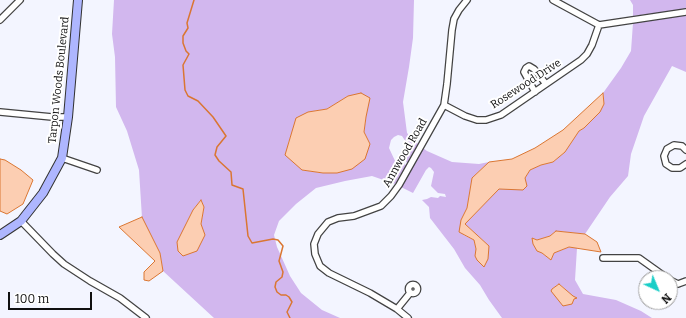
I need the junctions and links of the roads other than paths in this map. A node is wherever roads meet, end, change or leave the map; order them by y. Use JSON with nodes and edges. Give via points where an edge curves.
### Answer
{"nodes":[{"id":1,"x":20,"y":0,"type":"edge"},
{"id":2,"x":78,"y":0,"type":"edge"},
{"id":3,"x":467,"y":0,"type":"edge"},
{"id":4,"x":553,"y":0,"type":"edge"},
{"id":5,"x":686,"y":12,"type":"edge"},
{"id":6,"x":0,"y":20,"type":"edge"},
{"id":7,"x":599,"y":25,"type":"junction"},
{"id":8,"x":546,"y":84,"type":"junction"},
{"id":9,"x":535,"y":92,"type":"junction"},
{"id":10,"x":444,"y":105,"type":"junction"},
{"id":11,"x":0,"y":112,"type":"edge"},
{"id":12,"x":68,"y":117,"type":"junction"},
{"id":13,"x":686,"y":150,"type":"edge"},
{"id":14,"x":62,"y":158,"type":"junction"},
{"id":15,"x":686,"y":164,"type":"edge"},
{"id":16,"x":97,"y":170,"type":"dead end"},
{"id":17,"x":20,"y":220,"type":"junction"},
{"id":18,"x":0,"y":235,"type":"edge"},
{"id":19,"x":603,"y":258,"type":"dead end"},
{"id":20,"x":656,"y":270,"type":"edge"},
{"id":21,"x":410,"y":292,"type":"dead end"},
{"id":22,"x":397,"y":309,"type":"junction"},
{"id":23,"x":146,"y":318,"type":"edge"},
{"id":24,"x":408,"y":318,"type":"edge"}],
"edges":[{"from":1,"to":6,"type":"street"},
{"from":2,"to":12,"type":"street","name":"Tarpon Woods Boulevard"},
{"from":3,"to":10,"type":"street","name":"Annwood Road","via":[[454,19]]},
{"from":4,"to":7,"type":"street"},
{"from":5,"to":7,"type":"street"},
{"from":7,"to":8,"type":"street","name":"Rosewood Drive","via":[[587,54]]},
{"from":8,"to":9,"type":"street","name":"Rosewood Drive"},
{"from":8,"to":9,"type":"street","via":[[534,69],[529,66],[526,68],[524,72]]},
{"from":9,"to":10,"type":"street","name":"Rosewood Drive","via":[[501,115],[486,120],[465,116]]},
{"from":10,"to":22,"type":"street","name":"Annwood Road","via":[[391,196],[381,206],[370,211],[328,222],[314,244],[320,266]]},
{"from":11,"to":12,"type":"street"},
{"from":12,"to":14,"type":"street","name":"Tarpon Woods Boulevard"},
{"from":13,"to":15,"type":"street","via":[[682,146],[674,145],[667,149],[664,156],[666,164],[672,168],[680,168]]},
{"from":14,"to":16,"type":"street"},
{"from":14,"to":17,"type":"street","name":"Tarpon Woods Boulevard","via":[[44,193]]},
{"from":17,"to":18,"type":"street","name":"Tarpon Woods Boulevard"},
{"from":17,"to":23,"type":"street","via":[[64,264],[120,298]]},
{"from":19,"to":20,"type":"street","via":[[639,258]]},
{"from":21,"to":22,"type":"street"},
{"from":22,"to":24,"type":"street","name":"Annwood Road"}]}
